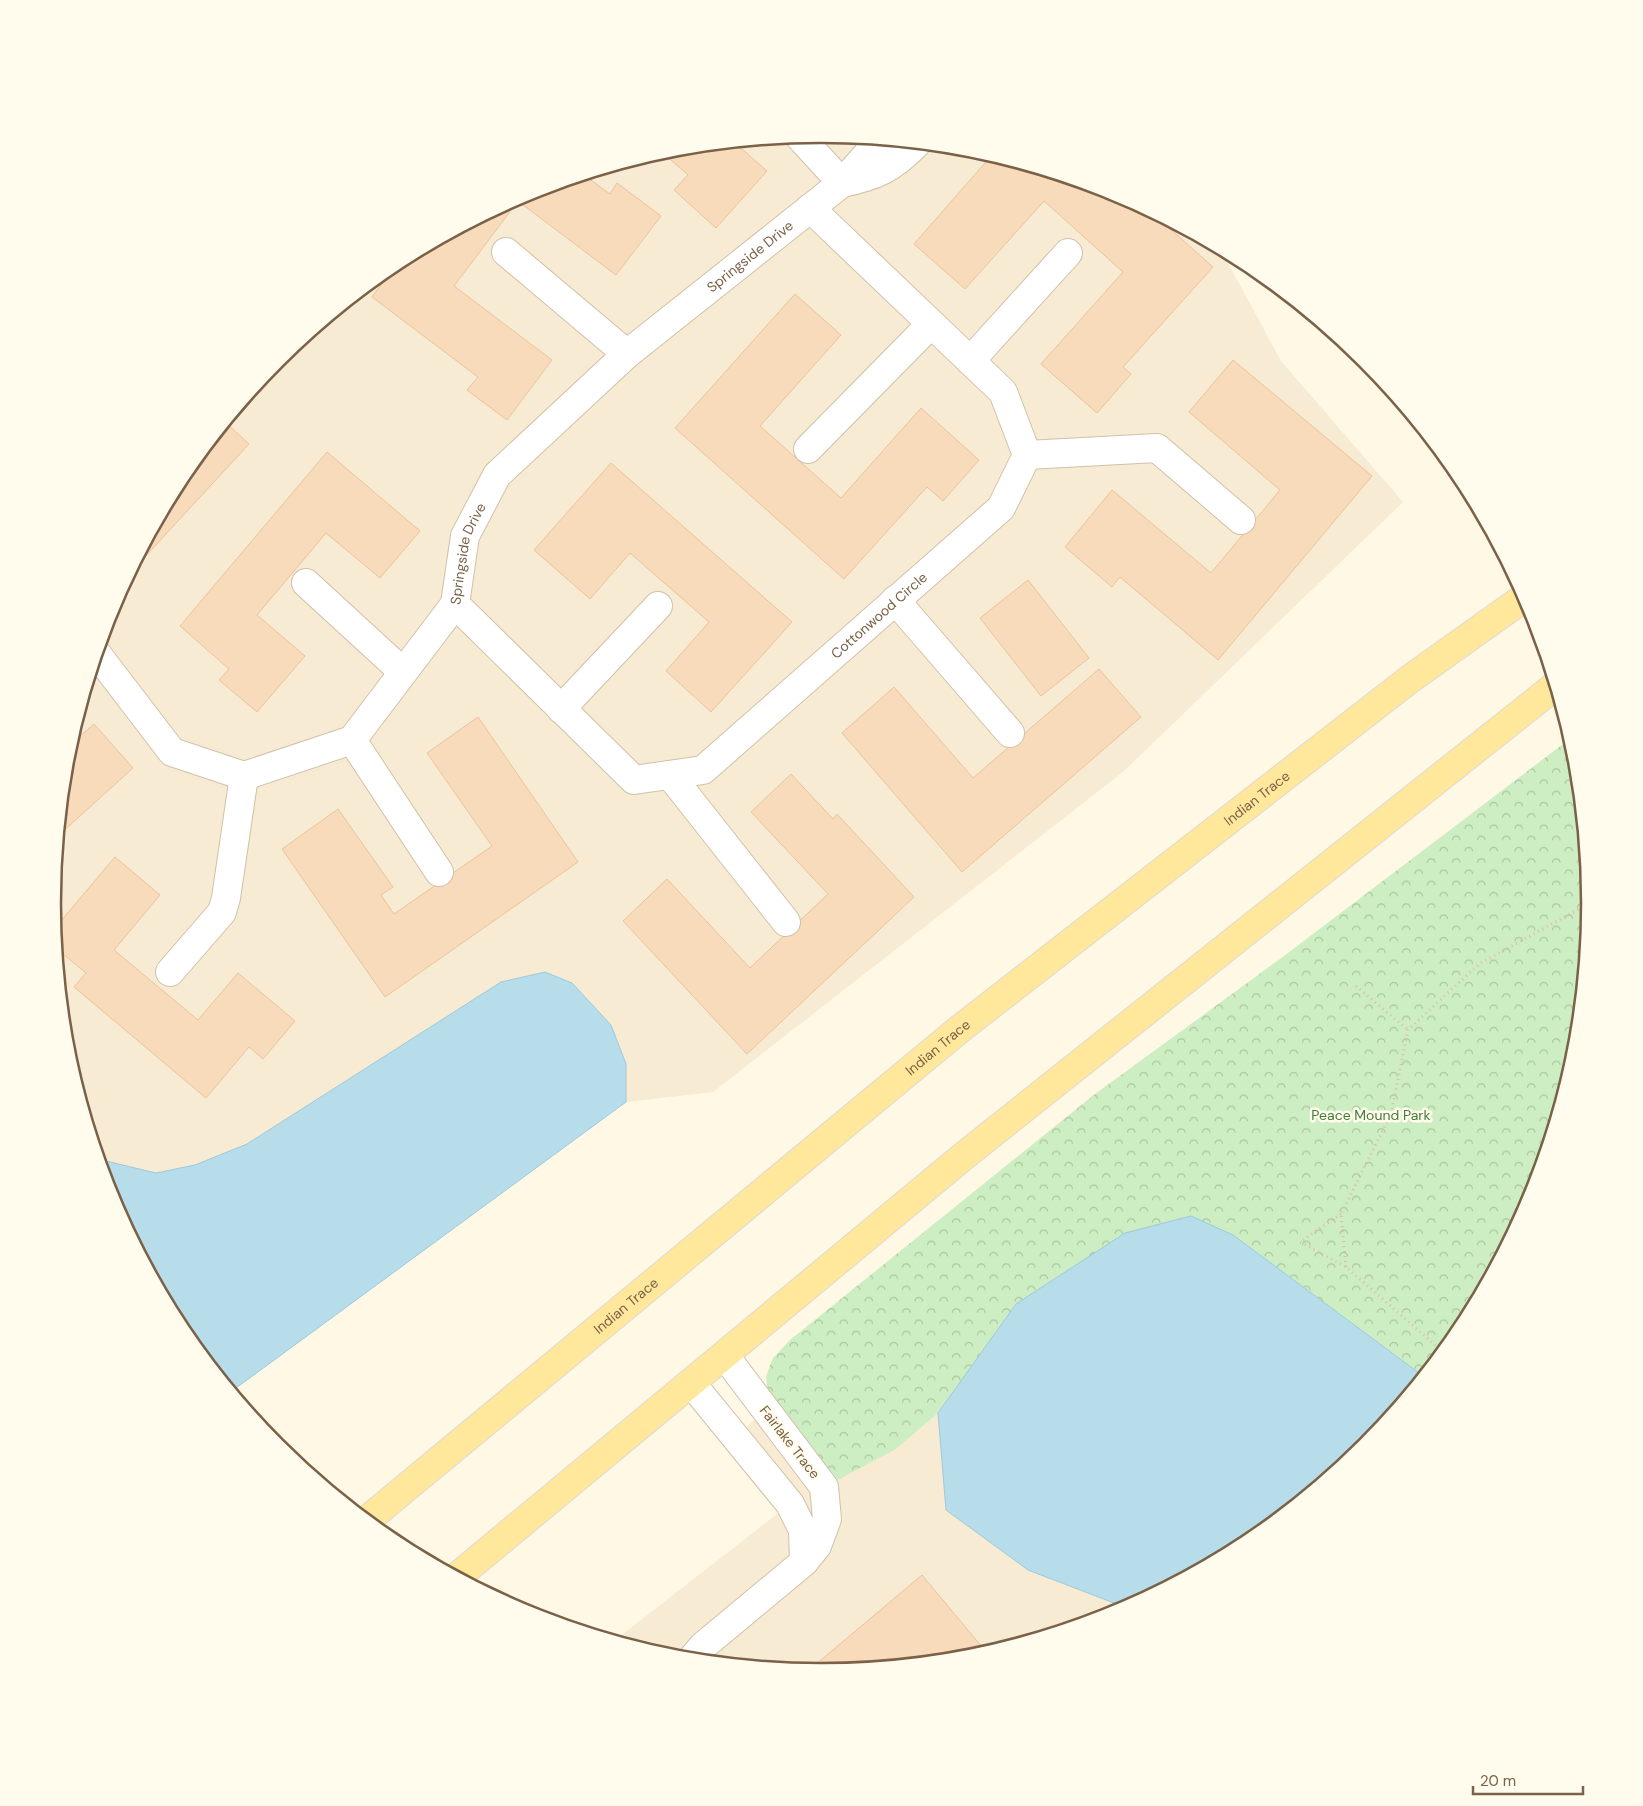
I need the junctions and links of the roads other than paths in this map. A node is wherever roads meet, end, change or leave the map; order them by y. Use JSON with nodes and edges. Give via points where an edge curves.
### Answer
{"nodes":[{"id":1,"x":806,"y":143,"type":"edge"},
{"id":2,"x":876,"y":145,"type":"edge"},
{"id":3,"x":911,"y":148,"type":"edge"},
{"id":4,"x":842,"y":183,"type":"junction"},
{"id":5,"x":810,"y":208,"type":"junction"},
{"id":6,"x":506,"y":252,"type":"dead end"},
{"id":7,"x":1068,"y":253,"type":"dead end"},
{"id":8,"x":931,"y":324,"type":"junction"},
{"id":9,"x":627,"y":354,"type":"junction"},
{"id":10,"x":970,"y":361,"type":"junction"},
{"id":11,"x":808,"y":449,"type":"dead end"},
{"id":12,"x":1026,"y":455,"type":"junction"},
{"id":13,"x":1241,"y":520,"type":"dead end"},
{"id":14,"x":306,"y":583,"type":"dead end"},
{"id":15,"x":895,"y":600,"type":"junction"},
{"id":16,"x":1519,"y":602,"type":"edge"},
{"id":17,"x":455,"y":604,"type":"junction"},
{"id":18,"x":658,"y":606,"type":"dead end"},
{"id":19,"x":102,"y":660,"type":"edge"},
{"id":20,"x":403,"y":672,"type":"junction"},
{"id":21,"x":1551,"y":689,"type":"edge"},
{"id":22,"x":561,"y":708,"type":"junction"},
{"id":23,"x":1010,"y":733,"type":"dead end"},
{"id":24,"x":352,"y":740,"type":"junction"},
{"id":25,"x":670,"y":775,"type":"junction"},
{"id":26,"x":244,"y":776,"type":"junction"},
{"id":27,"x":439,"y":872,"type":"dead end"},
{"id":28,"x":786,"y":922,"type":"dead end"},
{"id":29,"x":170,"y":972,"type":"dead end"},
{"id":30,"x":725,"y":1356,"type":"junction"},
{"id":31,"x":692,"y":1384,"type":"junction"},
{"id":32,"x":372,"y":1516,"type":"edge"},
{"id":33,"x":804,"y":1562,"type":"junction"},
{"id":34,"x":462,"y":1573,"type":"edge"},
{"id":35,"x":697,"y":1653,"type":"edge"}],
"edges":[{"from":1,"to":4,"type":"street"},
{"from":2,"to":4,"type":"street","name":"Springside Drive"},
{"from":3,"to":4,"type":"street","name":"Springside Drive","via":[[886,170],[865,179]]},
{"from":4,"to":5,"type":"street","name":"Springside Drive"},
{"from":5,"to":8,"type":"street"},
{"from":5,"to":9,"type":"street","name":"Springside Drive"},
{"from":6,"to":9,"type":"street"},
{"from":7,"to":10,"type":"street"},
{"from":8,"to":10,"type":"street"},
{"from":8,"to":11,"type":"street"},
{"from":9,"to":17,"type":"street","name":"Springside Drive","via":[[497,475],[465,536]]},
{"from":10,"to":12,"type":"street","via":[[1003,392]]},
{"from":12,"to":13,"type":"street","via":[[1157,448]]},
{"from":12,"to":15,"type":"street","name":"Cottonwood Circle","via":[[1001,508]]},
{"from":14,"to":20,"type":"street"},
{"from":15,"to":23,"type":"street"},
{"from":15,"to":25,"type":"street","name":"Cottonwood Circle","via":[[703,770]]},
{"from":16,"to":32,"type":"main road","name":"Indian Trace","via":[[1410,679],[960,1028]]},
{"from":17,"to":20,"type":"street","name":"Springside Drive"},
{"from":17,"to":22,"type":"street","name":"Cottonwood Circle"},
{"from":18,"to":22,"type":"street"},
{"from":19,"to":26,"type":"street","via":[[172,752]]},
{"from":20,"to":24,"type":"street","name":"Springside Drive"},
{"from":21,"to":30,"type":"main road","via":[[965,1155]]},
{"from":22,"to":25,"type":"street","name":"Cottonwood Circle","via":[[634,780]]},
{"from":24,"to":26,"type":"street"},
{"from":24,"to":27,"type":"street"},
{"from":25,"to":28,"type":"street"},
{"from":26,"to":29,"type":"street","via":[[222,912]]},
{"from":30,"to":31,"type":"main road"},
{"from":30,"to":33,"type":"street","name":"Fairlake Trace","via":[[824,1487],[827,1519],[817,1546]]},
{"from":31,"to":33,"type":"street","via":[[790,1504],[803,1530]]},
{"from":31,"to":34,"type":"main road"},
{"from":33,"to":35,"type":"street","name":"Fairlake Trace"}]}
